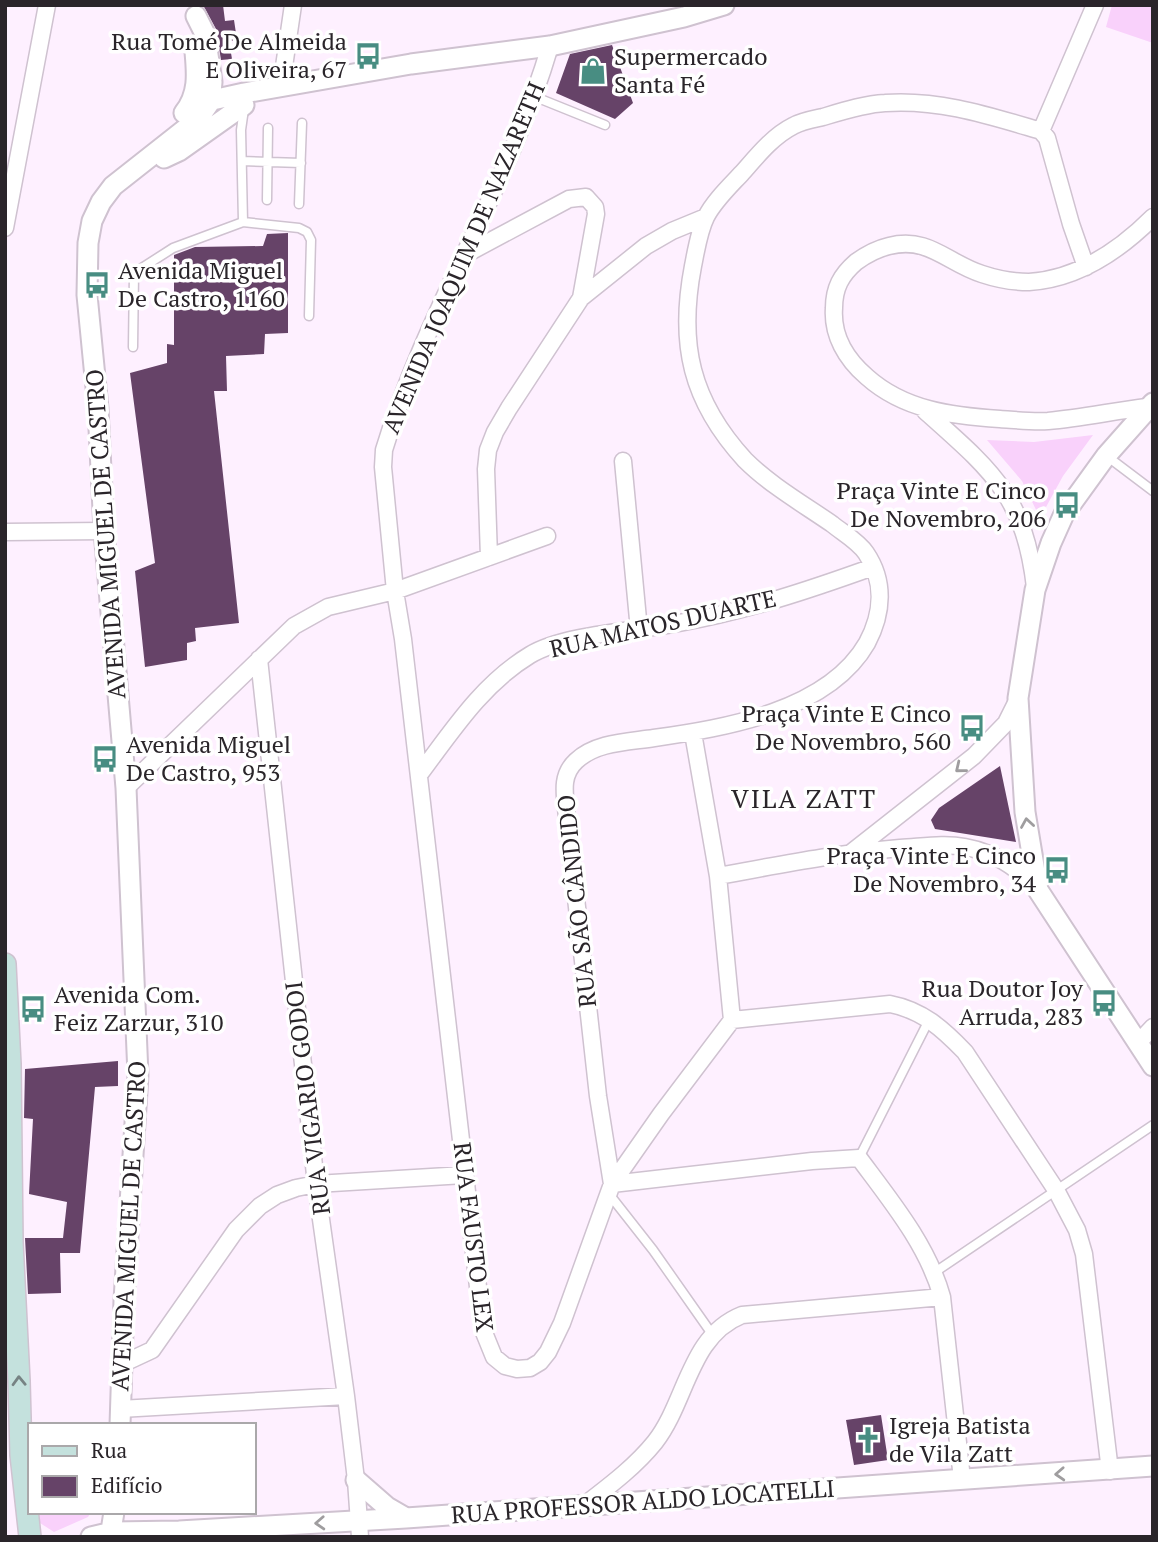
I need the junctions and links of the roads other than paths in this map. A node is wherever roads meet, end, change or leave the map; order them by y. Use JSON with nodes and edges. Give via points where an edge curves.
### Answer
{"nodes":[{"id":1,"x":47,"y":5,"type":"edge"},
{"id":2,"x":293,"y":5,"type":"edge"},
{"id":3,"x":724,"y":5,"type":"edge"},
{"id":4,"x":1095,"y":5,"type":"edge"},
{"id":5,"x":196,"y":11,"type":"edge"},
{"id":6,"x":550,"y":46,"type":"junction"},
{"id":7,"x":281,"y":87,"type":"junction"},
{"id":8,"x":533,"y":96,"type":"junction"},
{"id":9,"x":244,"y":105,"type":"junction"},
{"id":10,"x":194,"y":112,"type":"junction"},
{"id":11,"x":303,"y":123,"type":"dead end"},
{"id":12,"x":605,"y":125,"type":"dead end"},
{"id":13,"x":268,"y":128,"type":"dead end"},
{"id":14,"x":1041,"y":131,"type":"junction"},
{"id":15,"x":242,"y":161,"type":"junction"},
{"id":16,"x":268,"y":162,"type":"junction"},
{"id":17,"x":142,"y":163,"type":"junction"},
{"id":18,"x":301,"y":163,"type":"junction"},
{"id":19,"x":267,"y":200,"type":"dead end"},
{"id":20,"x":299,"y":204,"type":"dead end"},
{"id":21,"x":1153,"y":216,"type":"edge"},
{"id":22,"x":706,"y":217,"type":"junction"},
{"id":23,"x":243,"y":222,"type":"junction"},
{"id":24,"x":5,"y":228,"type":"edge"},
{"id":25,"x":466,"y":254,"type":"junction"},
{"id":26,"x":1086,"y":267,"type":"junction"},
{"id":27,"x":581,"y":298,"type":"junction"},
{"id":28,"x":309,"y":317,"type":"dead end"},
{"id":29,"x":133,"y":347,"type":"dead end"},
{"id":30,"x":1150,"y":405,"type":"edge"},
{"id":31,"x":923,"y":409,"type":"junction"},
{"id":32,"x":1107,"y":456,"type":"junction"},
{"id":33,"x":623,"y":461,"type":"dead end"},
{"id":34,"x":1153,"y":491,"type":"edge"},
{"id":35,"x":104,"y":531,"type":"junction"},
{"id":36,"x":5,"y":532,"type":"edge"},
{"id":37,"x":547,"y":536,"type":"dead end"},
{"id":38,"x":489,"y":557,"type":"junction"},
{"id":39,"x":873,"y":567,"type":"junction"},
{"id":40,"x":1035,"y":590,"type":"junction"},
{"id":41,"x":395,"y":591,"type":"junction"},
{"id":42,"x":639,"y":630,"type":"junction"},
{"id":43,"x":259,"y":659,"type":"junction"},
{"id":44,"x":1018,"y":698,"type":"junction"},
{"id":45,"x":692,"y":733,"type":"junction"},
{"id":46,"x":419,"y":775,"type":"junction"},
{"id":47,"x":126,"y":788,"type":"junction"},
{"id":48,"x":852,"y":852,"type":"junction"},
{"id":49,"x":719,"y":876,"type":"junction"},
{"id":50,"x":1038,"y":890,"type":"junction"},
{"id":51,"x":5,"y":964,"type":"edge"},
{"id":52,"x":930,"y":1019,"type":"junction"},
{"id":53,"x":732,"y":1020,"type":"junction"},
{"id":54,"x":1153,"y":1027,"type":"edge"},
{"id":55,"x":1139,"y":1044,"type":"junction"},
{"id":56,"x":1153,"y":1066,"type":"edge"},
{"id":57,"x":1153,"y":1125,"type":"edge"},
{"id":58,"x":859,"y":1158,"type":"junction"},
{"id":59,"x":464,"y":1175,"type":"junction"},
{"id":60,"x":316,"y":1184,"type":"junction"},
{"id":61,"x":610,"y":1189,"type":"junction"},
{"id":62,"x":1056,"y":1190,"type":"junction"},
{"id":63,"x":935,"y":1272,"type":"junction"},
{"id":64,"x":943,"y":1297,"type":"junction"},
{"id":65,"x":10,"y":1329,"type":"edge"},
{"id":66,"x":712,"y":1334,"type":"junction"},
{"id":67,"x":122,"y":1364,"type":"junction"},
{"id":68,"x":346,"y":1396,"type":"junction"},
{"id":69,"x":5,"y":1406,"type":"edge"},
{"id":70,"x":120,"y":1417,"type":"edge"},
{"id":71,"x":15,"y":1446,"type":"edge"},
{"id":72,"x":1153,"y":1466,"type":"edge"},
{"id":73,"x":1110,"y":1471,"type":"junction"},
{"id":74,"x":962,"y":1479,"type":"junction"},
{"id":75,"x":356,"y":1480,"type":"junction"},
{"id":76,"x":582,"y":1507,"type":"junction"},
{"id":77,"x":28,"y":1513,"type":"edge"},
{"id":78,"x":28,"y":1514,"type":"edge"},
{"id":79,"x":406,"y":1518,"type":"junction"},
{"id":80,"x":112,"y":1527,"type":"edge"},
{"id":81,"x":360,"y":1529,"type":"edge"},
{"id":82,"x":32,"y":1534,"type":"edge"},
{"id":83,"x":179,"y":1534,"type":"edge"},
{"id":84,"x":91,"y":1537,"type":"edge"}],
"edges":[{"from":1,"to":24,"type":"street"},
{"from":2,"to":7,"type":"street"},
{"from":3,"to":6,"type":"street"},
{"from":4,"to":14,"type":"street"},
{"from":5,"to":10,"type":"street"},
{"from":6,"to":7,"type":"street"},
{"from":6,"to":8,"type":"street","name":"AVENIDA JOAQUIM DE NAZARETH"},
{"from":7,"to":9,"type":"street"},
{"from":7,"to":10,"type":"street"},
{"from":8,"to":12,"type":"lane"},
{"from":8,"to":25,"type":"street","name":"AVENIDA JOAQUIM DE NAZARETH"},
{"from":9,"to":10,"type":"street"},
{"from":9,"to":15,"type":"lane"},
{"from":9,"to":17,"type":"street","via":[[180,151]]},
{"from":10,"to":17,"type":"street","name":"AVENIDA MIGUEL DE CASTRO","via":[[155,143]]},
{"from":11,"to":18,"type":"lane"},
{"from":13,"to":16,"type":"lane"},
{"from":14,"to":22,"type":"street","name":"RUA SÃO CÂNDIDO","via":[[927,104],[882,103],[850,109],[794,125],[779,135]]},
{"from":14,"to":26,"type":"street"},
{"from":15,"to":16,"type":"lane"},
{"from":15,"to":23,"type":"lane"},
{"from":16,"to":18,"type":"lane"},
{"from":16,"to":19,"type":"lane"},
{"from":17,"to":35,"type":"street","name":"AVENIDA MIGUEL DE CASTRO","via":[[101,202],[88,243],[87,295]]},
{"from":18,"to":20,"type":"lane"},
{"from":21,"to":26,"type":"street"},
{"from":22,"to":27,"type":"street","via":[[646,246]]},
{"from":22,"to":39,"type":"street","name":"RUA SÃO CÂNDIDO","via":[[689,286],[688,333],[694,378],[709,412],[746,460],[860,546]]},
{"from":23,"to":28,"type":"lane","via":[[307,232],[311,240]]},
{"from":23,"to":29,"type":"lane","via":[[173,247],[134,274]]},
{"from":25,"to":27,"type":"street","via":[[569,199],[586,197],[596,214]]},
{"from":25,"to":41,"type":"street","name":"AVENIDA JOAQUIM DE NAZARETH","via":[[425,342],[384,450]]},
{"from":26,"to":31,"type":"street","via":[[1050,280],[1004,280],[912,243],[878,248],[853,265],[842,275],[834,299],[840,342],[873,382]]},
{"from":27,"to":38,"type":"street","via":[[509,408],[488,450]]},
{"from":30,"to":31,"type":"street","via":[[1045,421],[971,418]]},
{"from":30,"to":32,"type":"street"},
{"from":31,"to":40,"type":"street","via":[[993,475],[1011,500],[1027,538]]},
{"from":32,"to":34,"type":"lane"},
{"from":32,"to":40,"type":"street","via":[[1063,514]]},
{"from":33,"to":42,"type":"street"},
{"from":35,"to":36,"type":"street"},
{"from":35,"to":47,"type":"street","name":"AVENIDA MIGUEL DE CASTRO"},
{"from":37,"to":38,"type":"street"},
{"from":38,"to":41,"type":"street"},
{"from":39,"to":42,"type":"street","name":"RUA MATOS DUARTE","via":[[724,614]]},
{"from":39,"to":45,"type":"street","name":"RUA SÃO CÂNDIDO","via":[[880,591],[877,621],[858,658],[841,676],[765,715]]},
{"from":40,"to":44,"type":"street"},
{"from":41,"to":43,"type":"street","via":[[345,601],[310,615]]},
{"from":41,"to":46,"type":"street","name":"RUA FAUSTO LEX"},
{"from":42,"to":46,"type":"street","name":"RUA MATOS DUARTE","via":[[560,643],[505,671],[471,704]]},
{"from":43,"to":47,"type":"street"},
{"from":43,"to":60,"type":"street","name":"RUA VIGARIO GODOI"},
{"from":44,"to":48,"type":"street","one_way":true,"via":[[1006,723],[974,756]]},
{"from":50,"to":44,"type":"street","one_way":true,"via":[[1025,812]]},
{"from":45,"to":49,"type":"street"},
{"from":45,"to":61,"type":"street","name":"RUA SÃO CÂNDIDO","via":[[606,745],[573,763],[565,779]]},
{"from":46,"to":59,"type":"street","name":"RUA FAUSTO LEX"},
{"from":47,"to":67,"type":"street","name":"AVENIDA MIGUEL DE CASTRO","via":[[138,1075]]},
{"from":48,"to":49,"type":"street"},
{"from":48,"to":50,"type":"street","via":[[964,846],[1008,864]]},
{"from":49,"to":53,"type":"street"},
{"from":50,"to":55,"type":"street"},
{"from":51,"to":65,"type":"main road"},
{"from":52,"to":53,"type":"street","via":[[904,1007],[877,1004]]},
{"from":52,"to":58,"type":"lane"},
{"from":52,"to":62,"type":"street","via":[[965,1052]]},
{"from":53,"to":61,"type":"street","name":"RUA FAUSTO LEX"},
{"from":54,"to":55,"type":"street"},
{"from":55,"to":56,"type":"street"},
{"from":57,"to":62,"type":"lane"},
{"from":58,"to":61,"type":"street"},
{"from":58,"to":63,"type":"street"},
{"from":59,"to":60,"type":"street"},
{"from":59,"to":61,"type":"street","name":"RUA FAUSTO LEX","via":[[483,1330],[494,1357],[517,1369],[540,1362],[552,1345]]},
{"from":60,"to":67,"type":"street","via":[[277,1195],[260,1206],[236,1230],[152,1350]]},
{"from":60,"to":68,"type":"street","name":"RUA VIGARIO GODOI"},
{"from":61,"to":66,"type":"lane"},
{"from":62,"to":63,"type":"lane"},
{"from":62,"to":73,"type":"street","via":[[1084,1254]]},
{"from":63,"to":64,"type":"street"},
{"from":64,"to":66,"type":"street","via":[[742,1315]]},
{"from":64,"to":74,"type":"street"},
{"from":71,"to":65,"type":"main road","one_way":true},
{"from":66,"to":76,"type":"street","via":[[656,1441]]},
{"from":67,"to":70,"type":"street","name":"AVENIDA MIGUEL DE CASTRO"},
{"from":68,"to":70,"type":"street"},
{"from":68,"to":75,"type":"street","name":"RUA VIGARIO GODOI"},
{"from":69,"to":71,"type":"main road"},
{"from":71,"to":77,"type":"main road"},
{"from":72,"to":73,"type":"street","name":"RUA PROFESSOR ALDO LOCATELLI"},
{"from":73,"to":74,"type":"street","name":"RUA PROFESSOR ALDO LOCATELLI","one_way":true},
{"from":74,"to":76,"type":"street","name":"RUA PROFESSOR ALDO LOCATELLI"},
{"from":75,"to":79,"type":"street"},
{"from":75,"to":81,"type":"street","name":"RUA VIGARIO GODOI"},
{"from":76,"to":79,"type":"street","name":"RUA PROFESSOR ALDO LOCATELLI"},
{"from":78,"to":82,"type":"main road"},
{"from":79,"to":81,"type":"street","name":"RUA PROFESSOR ALDO LOCATELLI"},
{"from":80,"to":83,"type":"street","name":"RUA PROFESSOR ALDO LOCATELLI"},
{"from":80,"to":84,"type":"street","name":"RUA PROFESSOR ALDO LOCATELLI"},
{"from":81,"to":83,"type":"street","name":"RUA PROFESSOR ALDO LOCATELLI","one_way":true}]}
